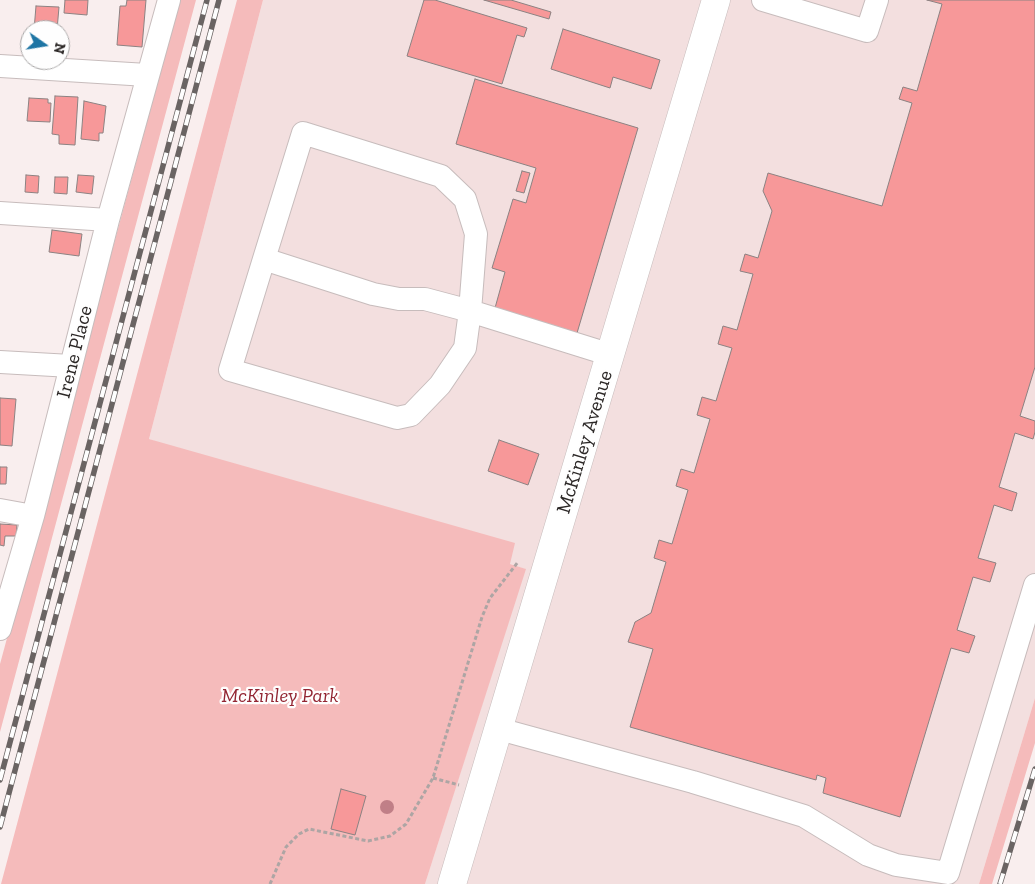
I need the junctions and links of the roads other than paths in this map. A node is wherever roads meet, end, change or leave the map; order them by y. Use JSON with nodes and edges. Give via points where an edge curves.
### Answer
{"nodes":[{"id":1,"x":169,"y":0,"type":"edge"},
{"id":2,"x":716,"y":0,"type":"edge"},
{"id":3,"x":762,"y":0,"type":"edge"},
{"id":4,"x":877,"y":0,"type":"edge"},
{"id":5,"x":0,"y":66,"type":"edge"},
{"id":6,"x":147,"y":75,"type":"junction"},
{"id":7,"x":0,"y":213,"type":"edge"},
{"id":8,"x":108,"y":220,"type":"junction"},
{"id":9,"x":264,"y":259,"type":"junction"},
{"id":10,"x":470,"y":311,"type":"junction"},
{"id":11,"x":611,"y":355,"type":"junction"},
{"id":12,"x":0,"y":362,"type":"edge"},
{"id":13,"x":71,"y":366,"type":"junction"},
{"id":14,"x":0,"y":510,"type":"edge"},
{"id":15,"x":32,"y":516,"type":"junction"},
{"id":16,"x":1035,"y":585,"type":"edge"},
{"id":17,"x":0,"y":629,"type":"edge"},
{"id":18,"x":498,"y":729,"type":"junction"},
{"id":19,"x":947,"y":878,"type":"edge"},
{"id":20,"x":452,"y":884,"type":"edge"}],
"edges":[{"from":1,"to":6,"type":"street","name":"Irene Place"},
{"from":2,"to":11,"type":"main road","name":"McKinley Avenue"},
{"from":3,"to":4,"type":"street","via":[[867,32]]},
{"from":5,"to":6,"type":"street"},
{"from":6,"to":8,"type":"street","name":"Irene Place"},
{"from":7,"to":8,"type":"street"},
{"from":8,"to":13,"type":"street","name":"Irene Place"},
{"from":9,"to":10,"type":"street","via":[[373,294],[399,299],[424,298]]},
{"from":9,"to":10,"type":"street","via":[[303,133],[441,176],[465,199],[476,234]]},
{"from":9,"to":10,"type":"street","via":[[230,370],[397,418],[411,415],[440,385],[465,348]]},
{"from":10,"to":11,"type":"street"},
{"from":11,"to":18,"type":"main road","name":"McKinley Avenue"},
{"from":12,"to":13,"type":"street"},
{"from":13,"to":15,"type":"street","name":"Irene Place"},
{"from":14,"to":15,"type":"street"},
{"from":15,"to":17,"type":"street","name":"Irene Place"},
{"from":16,"to":19,"type":"street"},
{"from":18,"to":19,"type":"street","via":[[804,816],[868,855]]},
{"from":18,"to":20,"type":"main road","name":"McKinley Avenue"}]}
